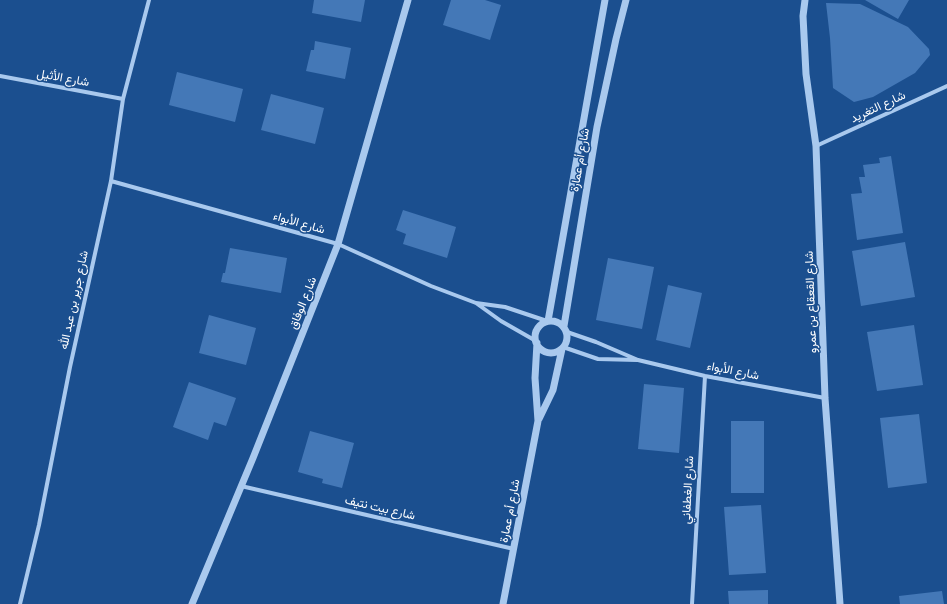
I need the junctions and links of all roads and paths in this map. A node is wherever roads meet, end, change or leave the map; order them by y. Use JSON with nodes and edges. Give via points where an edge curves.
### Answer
{"nodes":[{"id":1,"x":149,"y":0,"type":"edge"},
{"id":2,"x":408,"y":0,"type":"edge"},
{"id":3,"x":605,"y":0,"type":"edge"},
{"id":4,"x":626,"y":0,"type":"edge"},
{"id":5,"x":805,"y":0,"type":"edge"},
{"id":6,"x":0,"y":76,"type":"edge"},
{"id":7,"x":947,"y":86,"type":"edge"},
{"id":8,"x":123,"y":99,"type":"junction"},
{"id":9,"x":583,"y":124,"type":"junction"},
{"id":10,"x":597,"y":127,"type":"junction"},
{"id":11,"x":816,"y":146,"type":"junction"},
{"id":12,"x":111,"y":181,"type":"junction"},
{"id":13,"x":338,"y":244,"type":"junction"},
{"id":14,"x":476,"y":303,"type":"junction"},
{"id":15,"x":547,"y":321,"type":"junction"},
{"id":16,"x":565,"y":329,"type":"junction"},
{"id":17,"x":536,"y":342,"type":"junction"},
{"id":18,"x":562,"y":348,"type":"junction"},
{"id":19,"x":638,"y":360,"type":"junction"},
{"id":20,"x":705,"y":376,"type":"junction"},
{"id":21,"x":825,"y":398,"type":"junction"},
{"id":22,"x":538,"y":422,"type":"junction"},
{"id":23,"x":242,"y":486,"type":"junction"},
{"id":24,"x":514,"y":550,"type":"junction"},
{"id":25,"x":20,"y":604,"type":"edge"},
{"id":26,"x":192,"y":604,"type":"edge"},
{"id":27,"x":503,"y":604,"type":"edge"},
{"id":28,"x":692,"y":604,"type":"edge"},
{"id":29,"x":840,"y":604,"type":"edge"}],
"edges":[{"from":1,"to":8,"type":"street","name":"شارع جرير بن عبد الله"},
{"from":2,"to":13,"type":"street","name":"شارع الوفاق"},
{"from":3,"to":9,"type":"street","name":"شارع أم عمارة"},
{"from":4,"to":10,"type":"street","name":"شارع أم عمارة"},
{"from":5,"to":11,"type":"street","name":"شارع القعقاع بن عمرو","via":[[806,74]]},
{"from":6,"to":8,"type":"street","name":"شارع الأثيل"},
{"from":7,"to":11,"type":"street","name":"شارع التغريد"},
{"from":8,"to":12,"type":"street","name":"شارع جرير بن عبد الله"},
{"from":9,"to":10,"type":"street"},
{"from":9,"to":15,"type":"street","name":"شارع أم عمارة"},
{"from":10,"to":16,"type":"street","name":"شارع أم عمارة"},
{"from":11,"to":21,"type":"street","name":"شارع القعقاع بن عمرو"},
{"from":12,"to":13,"type":"street","name":"شارع الأبواء"},
{"from":12,"to":25,"type":"street","name":"شارع جرير بن عبد الله"},
{"from":13,"to":14,"type":"street","name":"شارع الأبواء","via":[[431,286]]},
{"from":13,"to":23,"type":"street","name":"شارع الوفاق"},
{"from":14,"to":15,"type":"street","name":"شارع الأبواء","via":[[505,307]]},
{"from":14,"to":17,"type":"street","name":"شارع الأبواء"},
{"from":15,"to":16,"type":"street","via":[[557,321]]},
{"from":15,"to":17,"type":"street","via":[[536,333]]},
{"from":16,"to":18,"type":"street","via":[[567,340]]},
{"from":16,"to":19,"type":"street","name":"شارع الأبواء"},
{"from":17,"to":18,"type":"street","via":[[541,349],[548,352]]},
{"from":17,"to":22,"type":"street","name":"شارع أم عمارة"},
{"from":18,"to":19,"type":"street","name":"شارع الأبواء","via":[[598,359]]},
{"from":18,"to":22,"type":"street","name":"شارع أم عمارة","via":[[553,390]]},
{"from":19,"to":20,"type":"street","name":"شارع الأبواء"},
{"from":20,"to":21,"type":"street","name":"شارع الأبواء"},
{"from":20,"to":28,"type":"street","name":"شارع الغطفاني"},
{"from":21,"to":29,"type":"street","name":"شارع القعقاع بن عمرو"},
{"from":22,"to":24,"type":"street","name":"شارع أم عمارة"},
{"from":23,"to":24,"type":"street","name":"شارع بيت نتيف"},
{"from":23,"to":26,"type":"street","name":"شارع الوفاق"},
{"from":24,"to":27,"type":"street","name":"شارع أم عمارة"}]}
